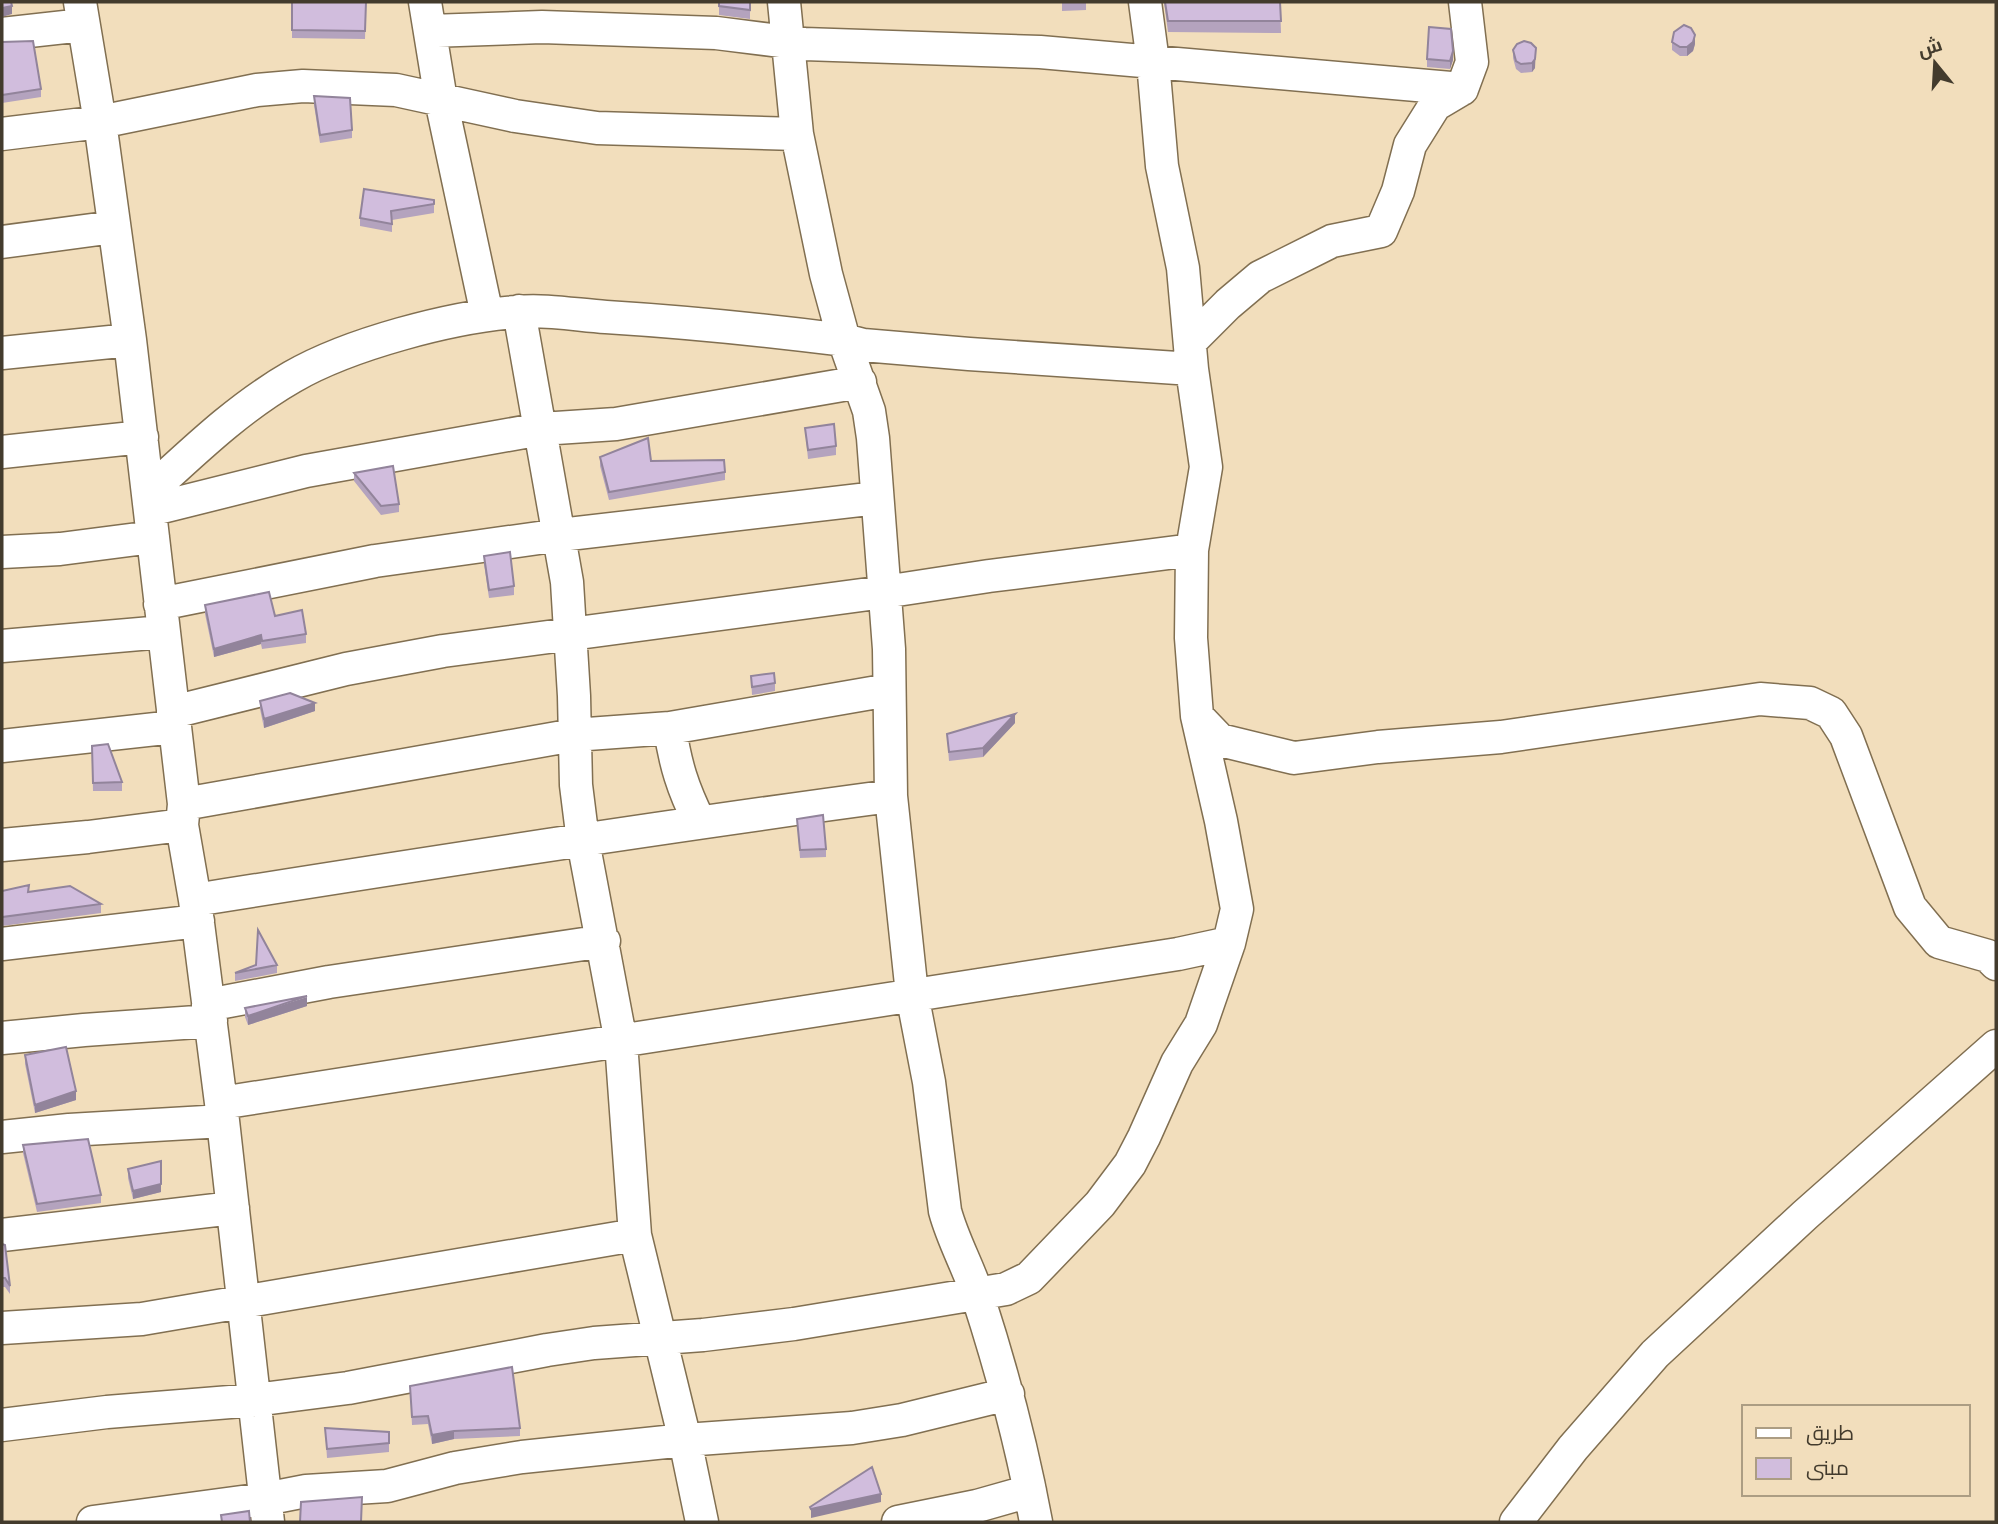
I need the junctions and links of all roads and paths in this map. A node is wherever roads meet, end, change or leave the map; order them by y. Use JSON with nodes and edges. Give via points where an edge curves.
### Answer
{"nodes":[{"id":1,"x":784,"y":2,"type":"edge"},
{"id":2,"x":1145,"y":2,"type":"edge"},
{"id":3,"x":1465,"y":2,"type":"edge"},
{"id":4,"x":82,"y":13,"type":"edge"},
{"id":5,"x":428,"y":17,"type":"edge"},
{"id":6,"x":2,"y":34,"type":"edge"},
{"id":7,"x":787,"y":42,"type":"junction"},
{"id":8,"x":1153,"y":62,"type":"junction"},
{"id":9,"x":1462,"y":89,"type":"junction"},
{"id":10,"x":442,"y":100,"type":"junction"},
{"id":11,"x":100,"y":122,"type":"junction"},
{"id":12,"x":2,"y":134,"type":"edge"},
{"id":13,"x":797,"y":134,"type":"junction"},
{"id":14,"x":114,"y":228,"type":"junction"},
{"id":15,"x":2,"y":242,"type":"edge"},
{"id":16,"x":519,"y":311,"type":"junction"},
{"id":17,"x":487,"y":315,"type":"junction"},
{"id":18,"x":130,"y":340,"type":"junction"},
{"id":19,"x":844,"y":340,"type":"junction"},
{"id":20,"x":2,"y":353,"type":"edge"},
{"id":21,"x":1191,"y":356,"type":"junction"},
{"id":22,"x":860,"y":382,"type":"junction"},
{"id":23,"x":541,"y":429,"type":"junction"},
{"id":24,"x":142,"y":437,"type":"junction"},
{"id":25,"x":2,"y":452,"type":"edge"},
{"id":26,"x":877,"y":498,"type":"junction"},
{"id":27,"x":150,"y":513,"type":"junction"},
{"id":28,"x":560,"y":536,"type":"junction"},
{"id":29,"x":1192,"y":550,"type":"junction"},
{"id":30,"x":2,"y":552,"type":"edge"},
{"id":31,"x":884,"y":592,"type":"junction"},
{"id":32,"x":162,"y":618,"type":"junction"},
{"id":33,"x":571,"y":634,"type":"junction"},
{"id":34,"x":2,"y":646,"type":"edge"},
{"id":35,"x":890,"y":690,"type":"junction"},
{"id":36,"x":1197,"y":716,"type":"junction"},
{"id":37,"x":174,"y":720,"type":"junction"},
{"id":38,"x":670,"y":728,"type":"junction"},
{"id":39,"x":574,"y":735,"type":"junction"},
{"id":40,"x":2,"y":746,"type":"edge"},
{"id":41,"x":891,"y":796,"type":"junction"},
{"id":42,"x":183,"y":815,"type":"junction"},
{"id":43,"x":699,"y":821,"type":"junction"},
{"id":44,"x":583,"y":841,"type":"junction"},
{"id":45,"x":2,"y":845,"type":"edge"},
{"id":46,"x":196,"y":911,"type":"junction"},
{"id":47,"x":604,"y":941,"type":"junction"},
{"id":48,"x":1229,"y":943,"type":"junction"},
{"id":49,"x":2,"y":944,"type":"edge"},
{"id":50,"x":1996,"y":964,"type":"edge"},
{"id":51,"x":912,"y":994,"type":"junction"},
{"id":52,"x":210,"y":1013,"type":"junction"},
{"id":53,"x":2,"y":1038,"type":"edge"},
{"id":54,"x":621,"y":1042,"type":"junction"},
{"id":55,"x":1996,"y":1046,"type":"edge"},
{"id":56,"x":222,"y":1112,"type":"junction"},
{"id":57,"x":2,"y":1137,"type":"edge"},
{"id":58,"x":233,"y":1208,"type":"junction"},
{"id":59,"x":2,"y":1235,"type":"edge"},
{"id":60,"x":635,"y":1236,"type":"junction"},
{"id":61,"x":977,"y":1294,"type":"junction"},
{"id":62,"x":244,"y":1304,"type":"junction"},
{"id":63,"x":2,"y":1328,"type":"edge"},
{"id":64,"x":659,"y":1339,"type":"junction"},
{"id":65,"x":1008,"y":1394,"type":"junction"},
{"id":66,"x":255,"y":1400,"type":"junction"},
{"id":67,"x":2,"y":1425,"type":"edge"},
{"id":68,"x":685,"y":1440,"type":"junction"},
{"id":69,"x":1031,"y":1491,"type":"junction"},
{"id":70,"x":267,"y":1511,"type":"edge"},
{"id":71,"x":93,"y":1522,"type":"edge"},
{"id":72,"x":702,"y":1522,"type":"edge"},
{"id":73,"x":898,"y":1522,"type":"edge"},
{"id":74,"x":1036,"y":1522,"type":"edge"},
{"id":75,"x":1516,"y":1522,"type":"edge"}],
"edges":[{"from":1,"to":7,"type":"street"},
{"from":2,"to":8,"type":"street"},
{"from":3,"to":9,"type":"street","via":[[1472,62]]},
{"from":4,"to":6,"type":"street"},
{"from":4,"to":11,"type":"street"},
{"from":5,"to":7,"type":"street","via":[[542,27],[716,33]]},
{"from":5,"to":10,"type":"street"},
{"from":7,"to":8,"type":"street","via":[[1040,52]]},
{"from":7,"to":13,"type":"street"},
{"from":8,"to":9,"type":"street"},
{"from":8,"to":21,"type":"street","via":[[1162,166],[1183,268]]},
{"from":9,"to":21,"type":"street","via":[[1435,105],[1410,145],[1381,231],[1332,241],[1260,277],[1228,304]]},
{"from":10,"to":11,"type":"street","via":[[396,90],[303,86],[257,90]]},
{"from":10,"to":13,"type":"street","via":[[597,128]]},
{"from":10,"to":17,"type":"street"},
{"from":11,"to":12,"type":"street"},
{"from":11,"to":14,"type":"street"},
{"from":13,"to":19,"type":"street"},
{"from":14,"to":15,"type":"street"},
{"from":14,"to":18,"type":"street"},
{"from":16,"to":17,"type":"street"},
{"from":16,"to":19,"type":"street","via":[[703,323]]},
{"from":16,"to":23,"type":"street"},
{"from":17,"to":27,"type":"street","via":[[384,340],[290,378],[223,425]]},
{"from":18,"to":20,"type":"street"},
{"from":18,"to":24,"type":"street"},
{"from":19,"to":21,"type":"street","via":[[996,356]]},
{"from":19,"to":22,"type":"street"},
{"from":21,"to":29,"type":"street","via":[[1206,467]]},
{"from":22,"to":23,"type":"street","via":[[616,424]]},
{"from":22,"to":26,"type":"street","via":[[873,438]]},
{"from":23,"to":27,"type":"street","via":[[306,471]]},
{"from":23,"to":28,"type":"street"},
{"from":24,"to":25,"type":"street"},
{"from":24,"to":27,"type":"street"},
{"from":26,"to":28,"type":"street"},
{"from":26,"to":31,"type":"street"},
{"from":27,"to":30,"type":"street","via":[[60,548]]},
{"from":27,"to":32,"type":"street"},
{"from":28,"to":32,"type":"street","via":[[374,561]]},
{"from":28,"to":33,"type":"street"},
{"from":29,"to":31,"type":"street"},
{"from":29,"to":36,"type":"street","via":[[1191,638]]},
{"from":31,"to":33,"type":"street"},
{"from":31,"to":35,"type":"street"},
{"from":32,"to":34,"type":"street"},
{"from":32,"to":37,"type":"street"},
{"from":33,"to":37,"type":"street","via":[[443,650],[358,667]]},
{"from":33,"to":39,"type":"street"},
{"from":35,"to":38,"type":"street"},
{"from":35,"to":41,"type":"street"},
{"from":36,"to":48,"type":"street","via":[[1237,909]]},
{"from":36,"to":50,"type":"street","via":[[1220,740],[1294,758],[1501,737],[1760,699],[1810,703],[1830,713],[1846,736],[1910,907],[1939,942],[1989,956]]},
{"from":37,"to":40,"type":"street"},
{"from":37,"to":42,"type":"street"},
{"from":38,"to":39,"type":"street"},
{"from":38,"to":43,"type":"street","via":[[674,761]]},
{"from":39,"to":42,"type":"street"},
{"from":39,"to":44,"type":"street"},
{"from":41,"to":43,"type":"street"},
{"from":41,"to":51,"type":"street"},
{"from":42,"to":45,"type":"street","via":[[88,837]]},
{"from":42,"to":46,"type":"street"},
{"from":43,"to":44,"type":"street"},
{"from":44,"to":46,"type":"street","via":[[397,866]]},
{"from":44,"to":47,"type":"street"},
{"from":46,"to":49,"type":"street"},
{"from":46,"to":52,"type":"street"},
{"from":47,"to":52,"type":"street","via":[[329,982]]},
{"from":47,"to":54,"type":"street"},
{"from":48,"to":51,"type":"street"},
{"from":48,"to":61,"type":"street","via":[[1201,1024],[1177,1063],[1130,1164],[1029,1278],[1006,1289]]},
{"from":51,"to":54,"type":"street"},
{"from":51,"to":61,"type":"street","via":[[929,1082],[944,1212]]},
{"from":52,"to":53,"type":"street"},
{"from":52,"to":56,"type":"street"},
{"from":54,"to":56,"type":"street"},
{"from":54,"to":60,"type":"street"},
{"from":55,"to":75,"type":"street","via":[[1655,1354]]},
{"from":56,"to":57,"type":"street"},
{"from":56,"to":58,"type":"street"},
{"from":58,"to":59,"type":"street"},
{"from":58,"to":62,"type":"street"},
{"from":60,"to":62,"type":"street"},
{"from":60,"to":64,"type":"street"},
{"from":61,"to":64,"type":"street","via":[[793,1324]]},
{"from":61,"to":65,"type":"street"},
{"from":62,"to":63,"type":"street","via":[[111,1323]]},
{"from":62,"to":66,"type":"street"},
{"from":64,"to":66,"type":"street","via":[[547,1350],[348,1388]]},
{"from":64,"to":68,"type":"street"},
{"from":65,"to":68,"type":"street","via":[[852,1428]]},
{"from":65,"to":69,"type":"street"},
{"from":66,"to":67,"type":"street"},
{"from":66,"to":70,"type":"street"},
{"from":68,"to":70,"type":"street","via":[[522,1457],[387,1486],[306,1491]]},
{"from":68,"to":72,"type":"street"},
{"from":69,"to":73,"type":"street"},
{"from":69,"to":74,"type":"street"},
{"from":70,"to":71,"type":"street"}]}
